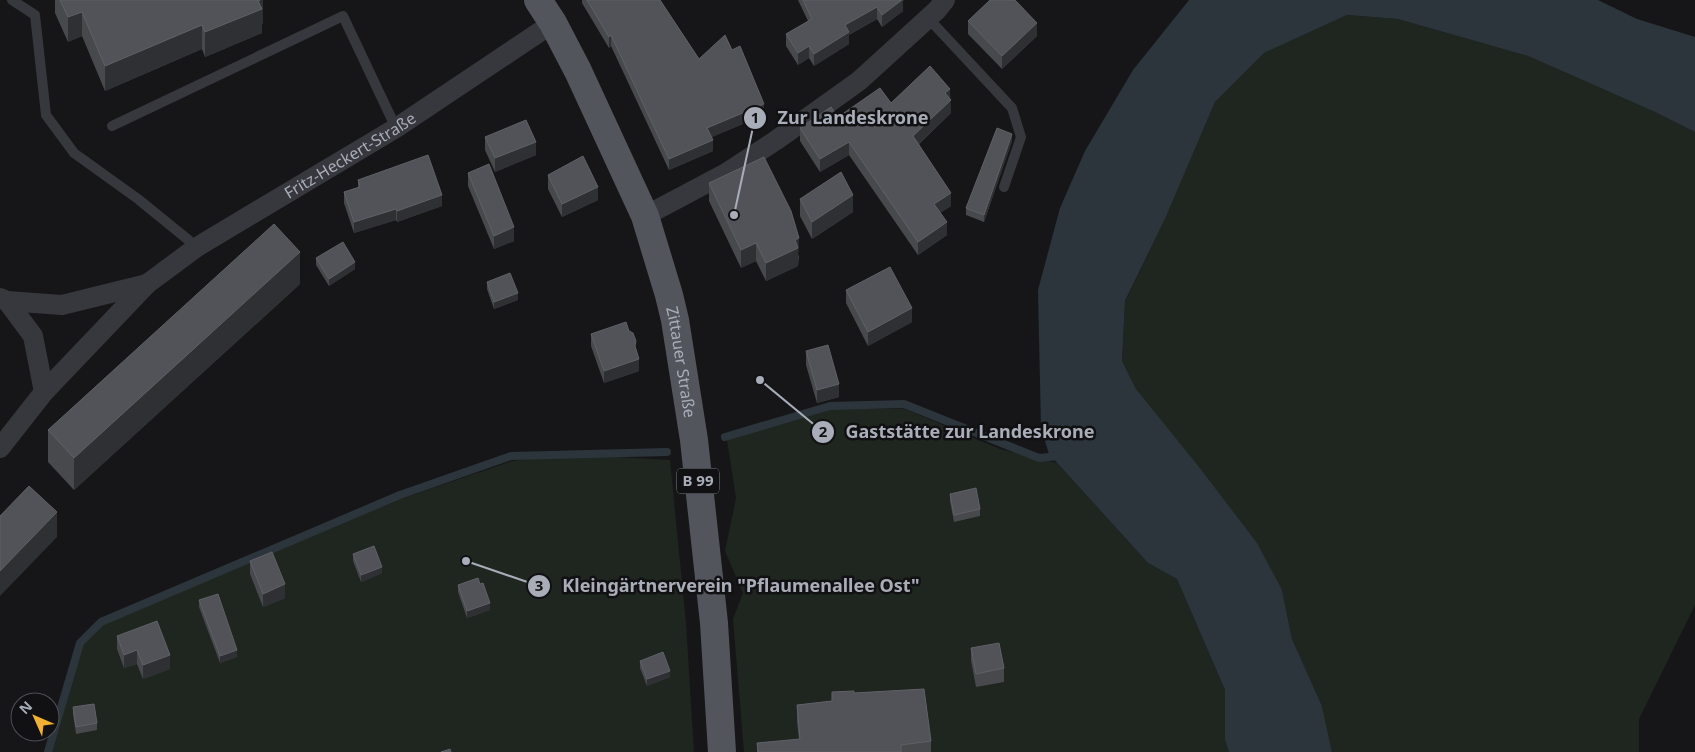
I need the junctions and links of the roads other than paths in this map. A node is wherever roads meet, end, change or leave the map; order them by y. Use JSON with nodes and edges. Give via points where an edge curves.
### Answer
{"nodes":[{"id":1,"x":12,"y":0,"type":"edge"},
{"id":2,"x":538,"y":0,"type":"edge"},
{"id":3,"x":945,"y":0,"type":"edge"},
{"id":4,"x":928,"y":18,"type":"junction"},
{"id":5,"x":552,"y":24,"type":"junction"},
{"id":6,"x":112,"y":126,"type":"dead end"},
{"id":7,"x":396,"y":128,"type":"junction"},
{"id":8,"x":1004,"y":187,"type":"dead end"},
{"id":9,"x":645,"y":216,"type":"junction"},
{"id":10,"x":197,"y":247,"type":"junction"},
{"id":11,"x":147,"y":284,"type":"junction"},
{"id":12,"x":4,"y":300,"type":"edge"},
{"id":13,"x":44,"y":392,"type":"junction"},
{"id":14,"x":0,"y":448,"type":"edge"},
{"id":15,"x":722,"y":752,"type":"edge"}],
"edges":[{"from":1,"to":10,"type":"lane","via":[[34,15],[46,115],[74,154],[138,199]]},
{"from":2,"to":5,"type":"main road","name":"Zittauer Straße","number":"B 99"},
{"from":3,"to":4,"type":"street"},
{"from":4,"to":8,"type":"lane","via":[[1012,108],[1021,136]]},
{"from":4,"to":9,"type":"street","via":[[859,81],[775,141],[726,173]]},
{"from":5,"to":7,"type":"street","name":"Fritz-Heckert-Straße"},
{"from":5,"to":9,"type":"main road","name":"Zittauer Straße","number":"B 99","via":[[578,71]]},
{"from":6,"to":7,"type":"lane","via":[[343,16]]},
{"from":7,"to":10,"type":"street","name":"Fritz-Heckert-Straße"},
{"from":9,"to":15,"type":"main road","name":"Zittauer Straße","number":"B 99","via":[[675,320],[691,416],[714,623]]},
{"from":10,"to":11,"type":"street","name":"Fritz-Heckert-Straße"},
{"from":11,"to":12,"type":"street","name":"Fritz-Heckert-Straße","via":[[62,305]]},
{"from":11,"to":13,"type":"street","name":"Fritz-Heckert-Straße"},
{"from":12,"to":13,"type":"street","name":"Fritz-Heckert-Straße","via":[[34,336]]},
{"from":13,"to":14,"type":"street","name":"Fritz-Heckert-Straße"}]}
